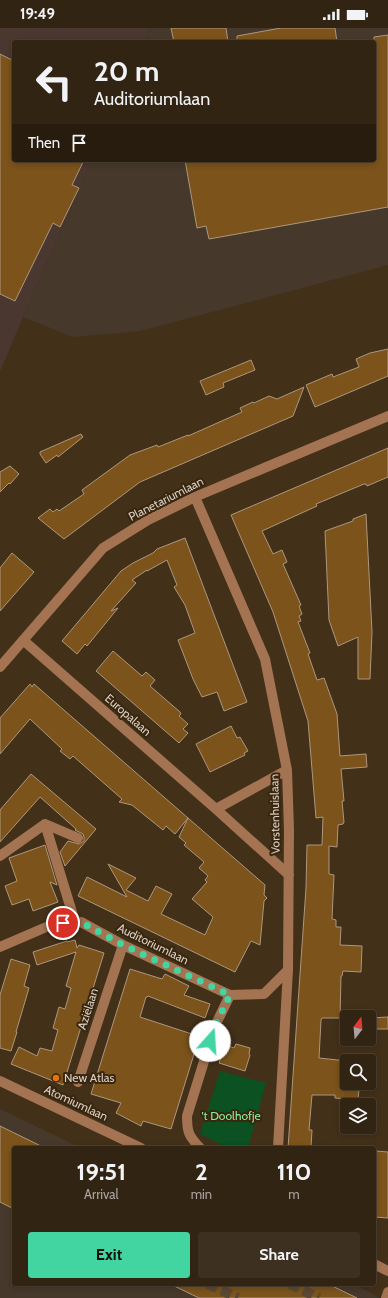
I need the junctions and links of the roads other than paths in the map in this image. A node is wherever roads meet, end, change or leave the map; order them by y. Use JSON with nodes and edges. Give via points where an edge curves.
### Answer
{"nodes":[{"id":1,"x":388,"y":416,"type":"edge"},
{"id":2,"x":195,"y":497,"type":"junction"},
{"id":3,"x":23,"y":640,"type":"junction"},
{"id":4,"x":0,"y":667,"type":"edge"},
{"id":5,"x":287,"y":770,"type":"junction"},
{"id":6,"x":216,"y":809,"type":"junction"},
{"id":7,"x":45,"y":824,"type":"junction"},
{"id":8,"x":78,"y":838,"type":"dead end"},
{"id":9,"x":0,"y":856,"type":"edge"},
{"id":10,"x":289,"y":875,"type":"junction"},
{"id":11,"x":74,"y":922,"type":"junction"},
{"id":12,"x":123,"y":945,"type":"junction"},
{"id":13,"x":0,"y":946,"type":"edge"},
{"id":14,"x":288,"y":970,"type":"junction"},
{"id":15,"x":230,"y":995,"type":"junction"},
{"id":16,"x":0,"y":1081,"type":"edge"},
{"id":17,"x":78,"y":1082,"type":"dead end"},
{"id":18,"x":137,"y":1146,"type":"edge"},
{"id":19,"x":198,"y":1146,"type":"edge"},
{"id":20,"x":278,"y":1146,"type":"edge"},
{"id":21,"x":376,"y":1265,"type":"edge"},
{"id":22,"x":388,"y":1271,"type":"edge"},
{"id":23,"x":388,"y":1292,"type":"edge"},
{"id":24,"x":386,"y":1298,"type":"edge"}],
"edges":[{"from":1,"to":2,"type":"street","name":"Planetariumlaan"},
{"from":2,"to":3,"type":"street","name":"Planetariumlaan","via":[[148,520],[103,548]]},
{"from":2,"to":5,"type":"street","name":"Vorstenhuislaan","via":[[265,659]]},
{"from":3,"to":4,"type":"street","name":"Planetariumlaan"},
{"from":3,"to":6,"type":"street","name":"Europalaan"},
{"from":5,"to":6,"type":"street"},
{"from":5,"to":10,"type":"street","name":"Vorstenhuislaan"},
{"from":6,"to":10,"type":"street","name":"Europalaan"},
{"from":7,"to":8,"type":"street"},
{"from":7,"to":9,"type":"street"},
{"from":7,"to":11,"type":"street"},
{"from":10,"to":14,"type":"street","name":"Vorstenhuislaan"},
{"from":11,"to":12,"type":"street","name":"Auditoriumlaan","via":[[81,922]]},
{"from":11,"to":13,"type":"street","name":"Auditoriumlaan","via":[[51,925]]},
{"from":12,"to":15,"type":"street","name":"Auditoriumlaan"},
{"from":12,"to":17,"type":"street","name":"Aziëlaan"},
{"from":14,"to":15,"type":"street","name":"Auditoriumlaan","via":[[264,994]]},
{"from":14,"to":20,"type":"street","name":"Vorstenhuislaan"},
{"from":15,"to":19,"type":"street","via":[[215,1026],[187,1116],[189,1135]]},
{"from":16,"to":18,"type":"street","name":"Atomiumlaan"},
{"from":21,"to":22,"type":"street"},
{"from":23,"to":24,"type":"street"}]}
